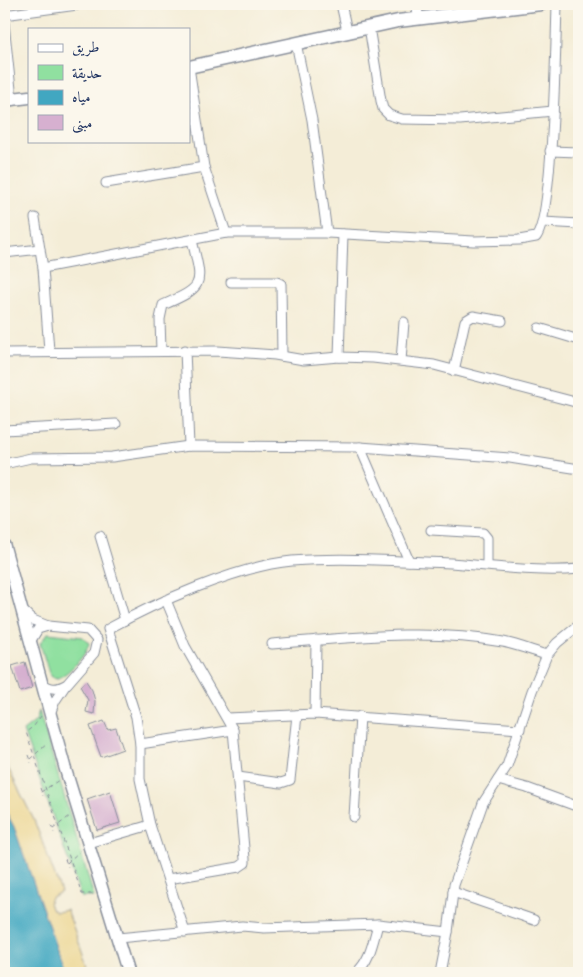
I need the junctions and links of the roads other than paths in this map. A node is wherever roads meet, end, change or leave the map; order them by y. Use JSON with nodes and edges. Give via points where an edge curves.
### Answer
{"nodes":[{"id":1,"x":341,"y":4,"type":"edge"},
{"id":2,"x":416,"y":4,"type":"edge"},
{"id":3,"x":541,"y":4,"type":"edge"},
{"id":4,"x":557,"y":4,"type":"edge"},
{"id":5,"x":77,"y":5,"type":"edge"},
{"id":6,"x":4,"y":15,"type":"edge"},
{"id":7,"x":419,"y":18,"type":"junction"},
{"id":8,"x":4,"y":23,"type":"edge"},
{"id":9,"x":369,"y":27,"type":"junction"},
{"id":10,"x":347,"y":31,"type":"junction"},
{"id":11,"x":296,"y":43,"type":"junction"},
{"id":12,"x":190,"y":67,"type":"edge"},
{"id":13,"x":190,"y":74,"type":"edge"},
{"id":14,"x":28,"y":97,"type":"edge"},
{"id":15,"x":8,"y":100,"type":"edge"},
{"id":16,"x":553,"y":111,"type":"junction"},
{"id":17,"x":550,"y":151,"type":"junction"},
{"id":18,"x":579,"y":152,"type":"edge"},
{"id":19,"x":204,"y":167,"type":"junction"},
{"id":20,"x":106,"y":183,"type":"dead end"},
{"id":21,"x":35,"y":218,"type":"dead end"},
{"id":22,"x":543,"y":222,"type":"junction"},
{"id":23,"x":579,"y":224,"type":"edge"},
{"id":24,"x":226,"y":233,"type":"junction"},
{"id":25,"x":327,"y":233,"type":"junction"},
{"id":26,"x":343,"y":234,"type":"junction"},
{"id":27,"x":192,"y":240,"type":"junction"},
{"id":28,"x":40,"y":249,"type":"junction"},
{"id":29,"x":4,"y":253,"type":"edge"},
{"id":30,"x":43,"y":268,"type":"junction"},
{"id":31,"x":232,"y":282,"type":"dead end"},
{"id":32,"x":502,"y":321,"type":"dead end"},
{"id":33,"x":404,"y":322,"type":"dead end"},
{"id":34,"x":539,"y":328,"type":"dead end"},
{"id":35,"x":579,"y":340,"type":"edge"},
{"id":36,"x":185,"y":350,"type":"junction"},
{"id":37,"x":49,"y":351,"type":"junction"},
{"id":38,"x":161,"y":351,"type":"junction"},
{"id":39,"x":4,"y":353,"type":"edge"},
{"id":40,"x":282,"y":356,"type":"junction"},
{"id":41,"x":339,"y":357,"type":"junction"},
{"id":42,"x":401,"y":361,"type":"junction"},
{"id":43,"x":454,"y":371,"type":"junction"},
{"id":44,"x":579,"y":390,"type":"edge"},
{"id":45,"x":578,"y":403,"type":"edge"},
{"id":46,"x":116,"y":424,"type":"dead end"},
{"id":47,"x":4,"y":430,"type":"edge"},
{"id":48,"x":189,"y":446,"type":"junction"},
{"id":49,"x":360,"y":447,"type":"junction"},
{"id":50,"x":4,"y":464,"type":"edge"},
{"id":51,"x":579,"y":468,"type":"edge"},
{"id":52,"x":431,"y":530,"type":"dead end"},
{"id":53,"x":100,"y":536,"type":"dead end"},
{"id":54,"x":4,"y":545,"type":"edge"},
{"id":55,"x":408,"y":561,"type":"junction"},
{"id":56,"x":487,"y":566,"type":"junction"},
{"id":57,"x":579,"y":569,"type":"edge"},
{"id":58,"x":166,"y":600,"type":"junction"},
{"id":59,"x":22,"y":610,"type":"junction"},
{"id":60,"x":125,"y":620,"type":"junction"},
{"id":61,"x":48,"y":626,"type":"junction"},
{"id":62,"x":579,"y":626,"type":"edge"},
{"id":63,"x":88,"y":630,"type":"junction"},
{"id":64,"x":108,"y":630,"type":"junction"},
{"id":65,"x":316,"y":640,"type":"junction"},
{"id":66,"x":30,"y":642,"type":"junction"},
{"id":67,"x":272,"y":644,"type":"dead end"},
{"id":68,"x":96,"y":649,"type":"junction"},
{"id":69,"x":547,"y":655,"type":"junction"},
{"id":70,"x":41,"y":682,"type":"junction"},
{"id":71,"x":66,"y":684,"type":"junction"},
{"id":72,"x":46,"y":712,"type":"junction"},
{"id":73,"x":316,"y":714,"type":"junction"},
{"id":74,"x":297,"y":715,"type":"junction"},
{"id":75,"x":360,"y":716,"type":"junction"},
{"id":76,"x":227,"y":718,"type":"junction"},
{"id":77,"x":520,"y":729,"type":"junction"},
{"id":78,"x":233,"y":730,"type":"junction"},
{"id":79,"x":140,"y":744,"type":"junction"},
{"id":80,"x":238,"y":777,"type":"junction"},
{"id":81,"x":498,"y":780,"type":"junction"},
{"id":82,"x":579,"y":806,"type":"edge"},
{"id":83,"x":354,"y":817,"type":"dead end"},
{"id":84,"x":150,"y":825,"type":"junction"},
{"id":85,"x":89,"y":843,"type":"junction"},
{"id":86,"x":168,"y":879,"type":"junction"},
{"id":87,"x":453,"y":892,"type":"junction"},
{"id":88,"x":534,"y":920,"type":"dead end"},
{"id":89,"x":378,"y":924,"type":"junction"},
{"id":90,"x":185,"y":932,"type":"junction"},
{"id":91,"x":448,"y":932,"type":"junction"},
{"id":92,"x":118,"y":938,"type":"junction"},
{"id":93,"x":128,"y":973,"type":"edge"},
{"id":94,"x":299,"y":973,"type":"edge"},
{"id":95,"x":308,"y":973,"type":"edge"},
{"id":96,"x":356,"y":973,"type":"edge"},
{"id":97,"x":440,"y":973,"type":"edge"}],
"edges":[{"from":1,"to":10,"type":"street"},
{"from":2,"to":7,"type":"street"},
{"from":3,"to":7,"type":"main road"},
{"from":4,"to":16,"type":"street"},
{"from":5,"to":6,"type":"street"},
{"from":7,"to":9,"type":"main road"},
{"from":8,"to":15,"type":"street"},
{"from":9,"to":10,"type":"main road"},
{"from":9,"to":16,"type":"street","via":[[381,101],[389,115],[402,119],[460,120]]},
{"from":10,"to":11,"type":"main road"},
{"from":11,"to":12,"type":"main road"},
{"from":11,"to":25,"type":"street","via":[[312,120]]},
{"from":13,"to":19,"type":"street"},
{"from":14,"to":15,"type":"main road"},
{"from":16,"to":17,"type":"street"},
{"from":17,"to":18,"type":"street"},
{"from":17,"to":22,"type":"street"},
{"from":19,"to":20,"type":"street"},
{"from":19,"to":24,"type":"street"},
{"from":21,"to":28,"type":"street"},
{"from":22,"to":23,"type":"street"},
{"from":22,"to":26,"type":"street","via":[[536,237],[519,240],[433,240]]},
{"from":24,"to":25,"type":"street"},
{"from":24,"to":27,"type":"street"},
{"from":25,"to":26,"type":"street"},
{"from":26,"to":41,"type":"street"},
{"from":27,"to":30,"type":"street"},
{"from":27,"to":38,"type":"street","via":[[199,280],[188,295],[163,305]]},
{"from":28,"to":29,"type":"street"},
{"from":28,"to":30,"type":"street"},
{"from":30,"to":37,"type":"street"},
{"from":31,"to":40,"type":"street","via":[[281,284]]},
{"from":32,"to":43,"type":"street","via":[[473,316],[465,321]]},
{"from":33,"to":42,"type":"street"},
{"from":34,"to":35,"type":"street"},
{"from":36,"to":38,"type":"street"},
{"from":36,"to":40,"type":"street"},
{"from":36,"to":48,"type":"street"},
{"from":37,"to":38,"type":"street"},
{"from":37,"to":39,"type":"street"},
{"from":40,"to":41,"type":"street","via":[[304,360]]},
{"from":41,"to":42,"type":"street"},
{"from":42,"to":43,"type":"street"},
{"from":43,"to":45,"type":"street"},
{"from":44,"to":45,"type":"street"},
{"from":46,"to":47,"type":"street"},
{"from":48,"to":49,"type":"street"},
{"from":48,"to":50,"type":"street","via":[[112,457],[31,458]]},
{"from":49,"to":51,"type":"street","via":[[510,458]]},
{"from":49,"to":55,"type":"street"},
{"from":52,"to":56,"type":"street","via":[[483,533],[487,538]]},
{"from":53,"to":60,"type":"street"},
{"from":54,"to":59,"type":"street"},
{"from":55,"to":56,"type":"street"},
{"from":55,"to":58,"type":"street","via":[[282,563],[238,574]]},
{"from":56,"to":57,"type":"street"},
{"from":58,"to":60,"type":"street"},
{"from":58,"to":76,"type":"street","via":[[185,646]]},
{"from":59,"to":61,"type":"street","via":[[33,620]]},
{"from":59,"to":66,"type":"street"},
{"from":60,"to":64,"type":"street"},
{"from":61,"to":63,"type":"street"},
{"from":61,"to":66,"type":"street","via":[[38,629]]},
{"from":62,"to":69,"type":"street"},
{"from":63,"to":64,"type":"street"},
{"from":63,"to":68,"type":"street","via":[[97,640]]},
{"from":64,"to":68,"type":"street"},
{"from":64,"to":79,"type":"street","via":[[136,717]]},
{"from":65,"to":67,"type":"street"},
{"from":65,"to":69,"type":"street","via":[[455,636],[505,642]]},
{"from":65,"to":73,"type":"street"},
{"from":66,"to":70,"type":"street"},
{"from":68,"to":71,"type":"street"},
{"from":69,"to":77,"type":"street"},
{"from":70,"to":71,"type":"street","via":[[51,688],[62,688]]},
{"from":70,"to":72,"type":"street"},
{"from":71,"to":72,"type":"street"},
{"from":72,"to":85,"type":"street"},
{"from":73,"to":74,"type":"street"},
{"from":73,"to":75,"type":"street"},
{"from":74,"to":76,"type":"street"},
{"from":74,"to":80,"type":"street","via":[[290,780],[280,783]]},
{"from":75,"to":77,"type":"street"},
{"from":75,"to":83,"type":"street"},
{"from":76,"to":78,"type":"street"},
{"from":77,"to":81,"type":"street","via":[[507,766]]},
{"from":78,"to":79,"type":"street"},
{"from":78,"to":80,"type":"street"},
{"from":79,"to":84,"type":"street","via":[[140,779]]},
{"from":80,"to":86,"type":"street","via":[[244,864]]},
{"from":81,"to":82,"type":"street"},
{"from":81,"to":87,"type":"street","via":[[483,803]]},
{"from":84,"to":85,"type":"street"},
{"from":84,"to":86,"type":"street"},
{"from":85,"to":92,"type":"street"},
{"from":86,"to":90,"type":"street"},
{"from":87,"to":88,"type":"street"},
{"from":87,"to":91,"type":"street"},
{"from":89,"to":90,"type":"street","via":[[242,926]]},
{"from":89,"to":91,"type":"street"},
{"from":89,"to":96,"type":"street","via":[[370,954]]},
{"from":90,"to":92,"type":"street"},
{"from":91,"to":97,"type":"street"},
{"from":92,"to":93,"type":"street"},
{"from":94,"to":95,"type":"street"}]}
